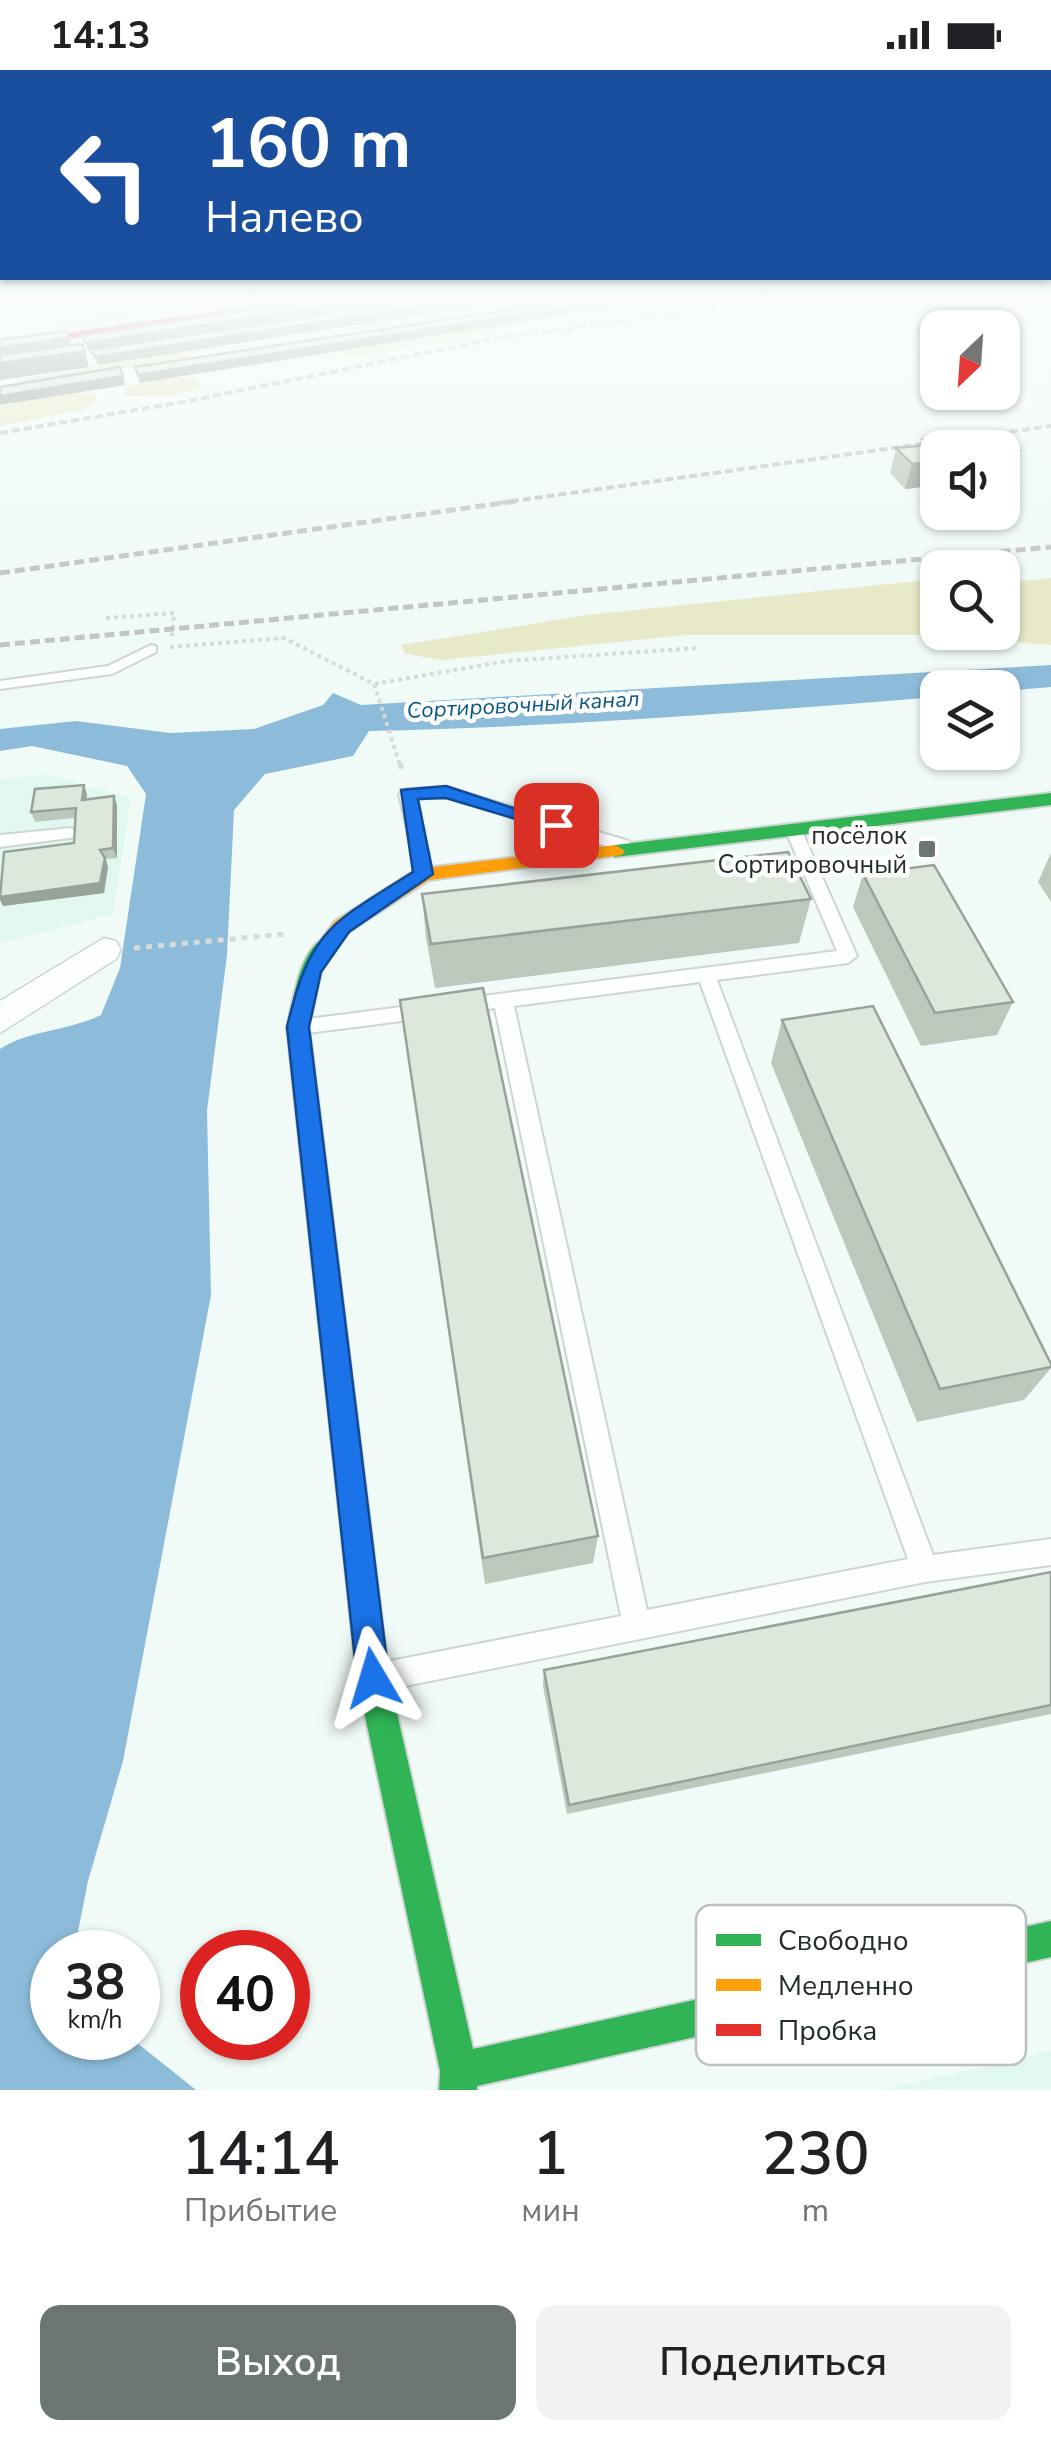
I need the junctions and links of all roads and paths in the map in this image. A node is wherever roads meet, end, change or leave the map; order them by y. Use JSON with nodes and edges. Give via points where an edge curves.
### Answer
{"nodes":[{"id":1,"x":106,"y":618,"type":"dead end"},
{"id":2,"x":172,"y":647,"type":"junction"},
{"id":3,"x":698,"y":648,"type":"dead end"},
{"id":4,"x":151,"y":649,"type":"joint"},
{"id":5,"x":374,"y":684,"type":"junction"},
{"id":6,"x":0,"y":685,"type":"edge"},
{"id":7,"x":402,"y":766,"type":"dead end"},
{"id":8,"x":1051,"y":799,"type":"edge"},
{"id":9,"x":793,"y":829,"type":"junction"},
{"id":10,"x":72,"y":833,"type":"edge"},
{"id":11,"x":0,"y":841,"type":"edge"},
{"id":12,"x":629,"y":847,"type":"junction"},
{"id":13,"x":424,"y":874,"type":"junction"},
{"id":14,"x":268,"y":936,"type":"dead end"},
{"id":15,"x":104,"y":950,"type":"joint"},
{"id":16,"x":706,"y":974,"type":"junction"},
{"id":17,"x":503,"y":1000,"type":"junction"},
{"id":18,"x":0,"y":1019,"type":"edge"},
{"id":19,"x":298,"y":1027,"type":"junction"},
{"id":20,"x":1051,"y":1552,"type":"edge"},
{"id":21,"x":925,"y":1569,"type":"junction"},
{"id":22,"x":637,"y":1626,"type":"junction"},
{"id":23,"x":373,"y":1678,"type":"junction"},
{"id":24,"x":1051,"y":1940,"type":"edge"},
{"id":25,"x":1026,"y":1946,"type":"edge"},
{"id":26,"x":696,"y":2024,"type":"edge"},
{"id":27,"x":458,"y":2081,"type":"edge"}],
"edges":[{"from":1,"to":2,"type":"path","via":[[174,613]]},
{"from":2,"to":4,"type":"path"},
{"from":2,"to":5,"type":"path","via":[[284,638]]},
{"from":3,"to":5,"type":"path","via":[[507,661]]},
{"from":4,"to":6,"type":"lane","via":[[112,670]]},
{"from":5,"to":7,"type":"path"},
{"from":8,"to":9,"type":"street"},
{"from":9,"to":12,"type":"street"},
{"from":9,"to":16,"type":"lane","via":[[848,956]]},
{"from":10,"to":11,"type":"lane"},
{"from":12,"to":13,"type":"street"},
{"from":12,"to":13,"type":"lane","via":[[446,792],[407,794]]},
{"from":13,"to":19,"type":"street","via":[[342,927],[311,970]]},
{"from":14,"to":15,"type":"path"},
{"from":15,"to":18,"type":"street"},
{"from":16,"to":17,"type":"lane"},
{"from":16,"to":21,"type":"lane"},
{"from":17,"to":19,"type":"lane"},
{"from":17,"to":22,"type":"lane"},
{"from":19,"to":23,"type":"street"},
{"from":20,"to":21,"type":"lane"},
{"from":21,"to":22,"type":"lane"},
{"from":22,"to":23,"type":"lane"},
{"from":23,"to":27,"type":"street"},
{"from":24,"to":25,"type":"street"},
{"from":26,"to":27,"type":"street"}]}
